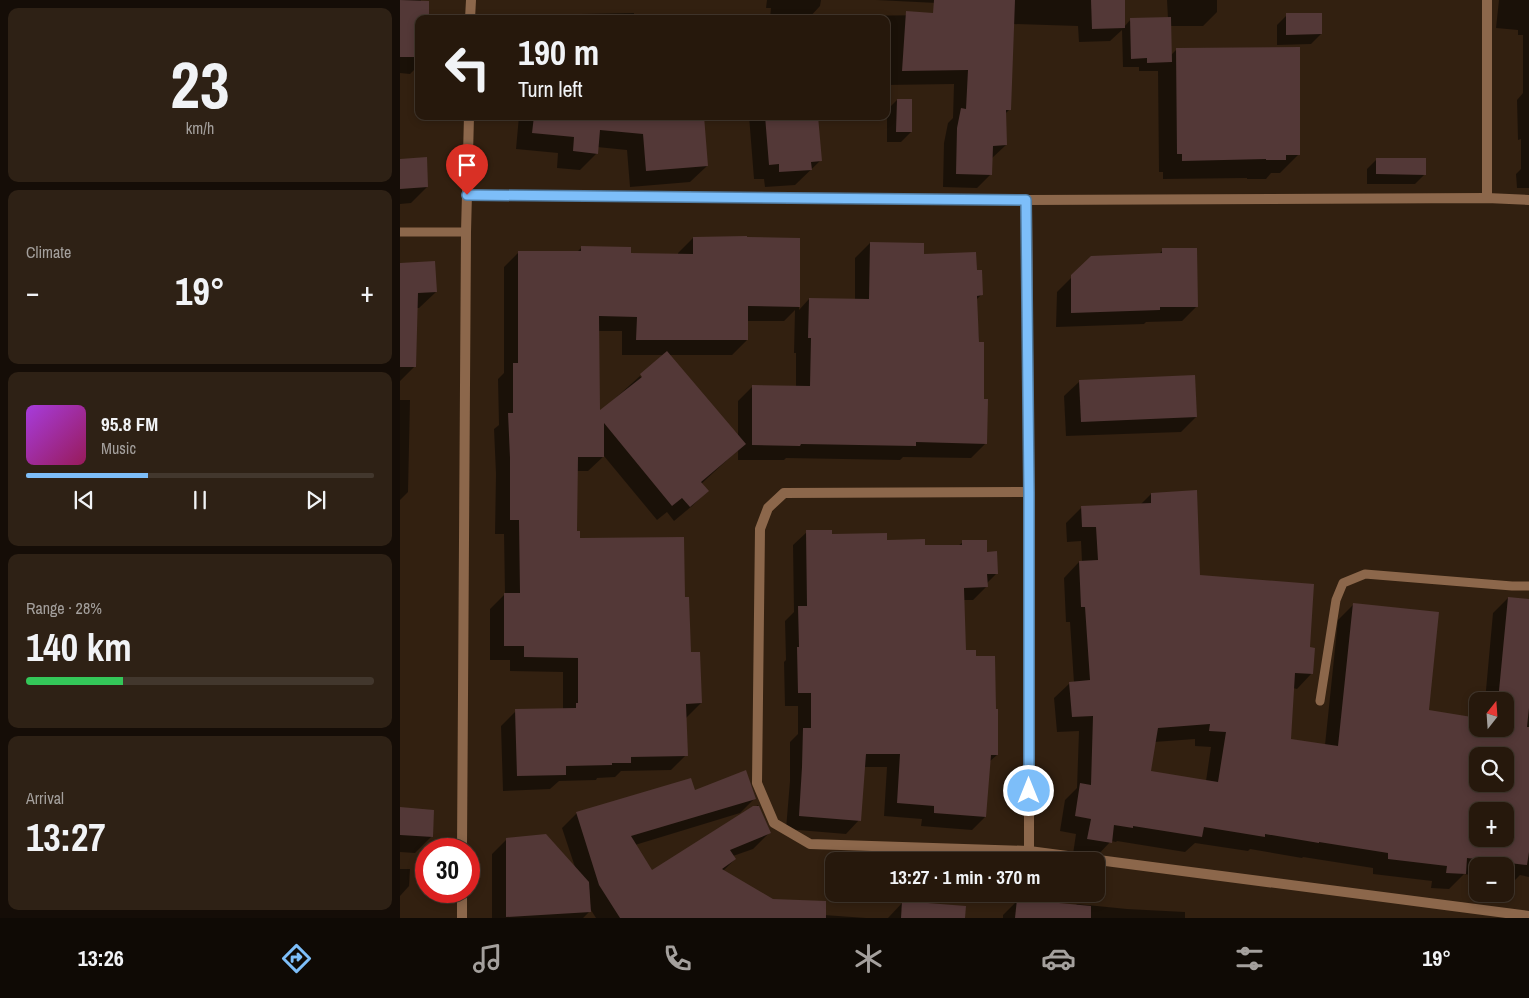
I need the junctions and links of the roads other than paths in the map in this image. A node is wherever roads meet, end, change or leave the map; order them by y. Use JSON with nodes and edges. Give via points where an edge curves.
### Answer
{"nodes":[{"id":1,"x":471,"y":0,"type":"edge"},
{"id":2,"x":1487,"y":0,"type":"edge"},
{"id":3,"x":470,"y":15,"type":"edge"},
{"id":4,"x":469,"y":120,"type":"edge"},
{"id":5,"x":467,"y":195,"type":"junction"},
{"id":6,"x":1487,"y":198,"type":"junction"},
{"id":7,"x":1026,"y":200,"type":"junction"},
{"id":8,"x":1529,"y":200,"type":"edge"},
{"id":9,"x":400,"y":232,"type":"edge"},
{"id":10,"x":466,"y":232,"type":"junction"},
{"id":11,"x":1029,"y":492,"type":"junction"},
{"id":12,"x":1529,"y":586,"type":"edge"},
{"id":13,"x":1320,"y":701,"type":"dead end"},
{"id":14,"x":462,"y":838,"type":"edge"},
{"id":15,"x":1029,"y":851,"type":"junction"},
{"id":16,"x":462,"y":903,"type":"edge"},
{"id":17,"x":1529,"y":916,"type":"edge"},
{"id":18,"x":462,"y":918,"type":"edge"}],
"edges":[{"from":1,"to":3,"type":"street"},
{"from":2,"to":6,"type":"street"},
{"from":4,"to":5,"type":"street"},
{"from":5,"to":7,"type":"street"},
{"from":5,"to":10,"type":"street"},
{"from":6,"to":7,"type":"street"},
{"from":6,"to":8,"type":"street"},
{"from":7,"to":11,"type":"street"},
{"from":9,"to":10,"type":"lane"},
{"from":10,"to":14,"type":"street"},
{"from":11,"to":15,"type":"street"},
{"from":11,"to":15,"type":"street","via":[[784,493],[768,508],[760,528],[757,782],[774,823],[810,844]]},
{"from":12,"to":13,"type":"lane","via":[[1365,574],[1343,583],[1336,600]]},
{"from":15,"to":17,"type":"street"},
{"from":16,"to":18,"type":"street"}]}
